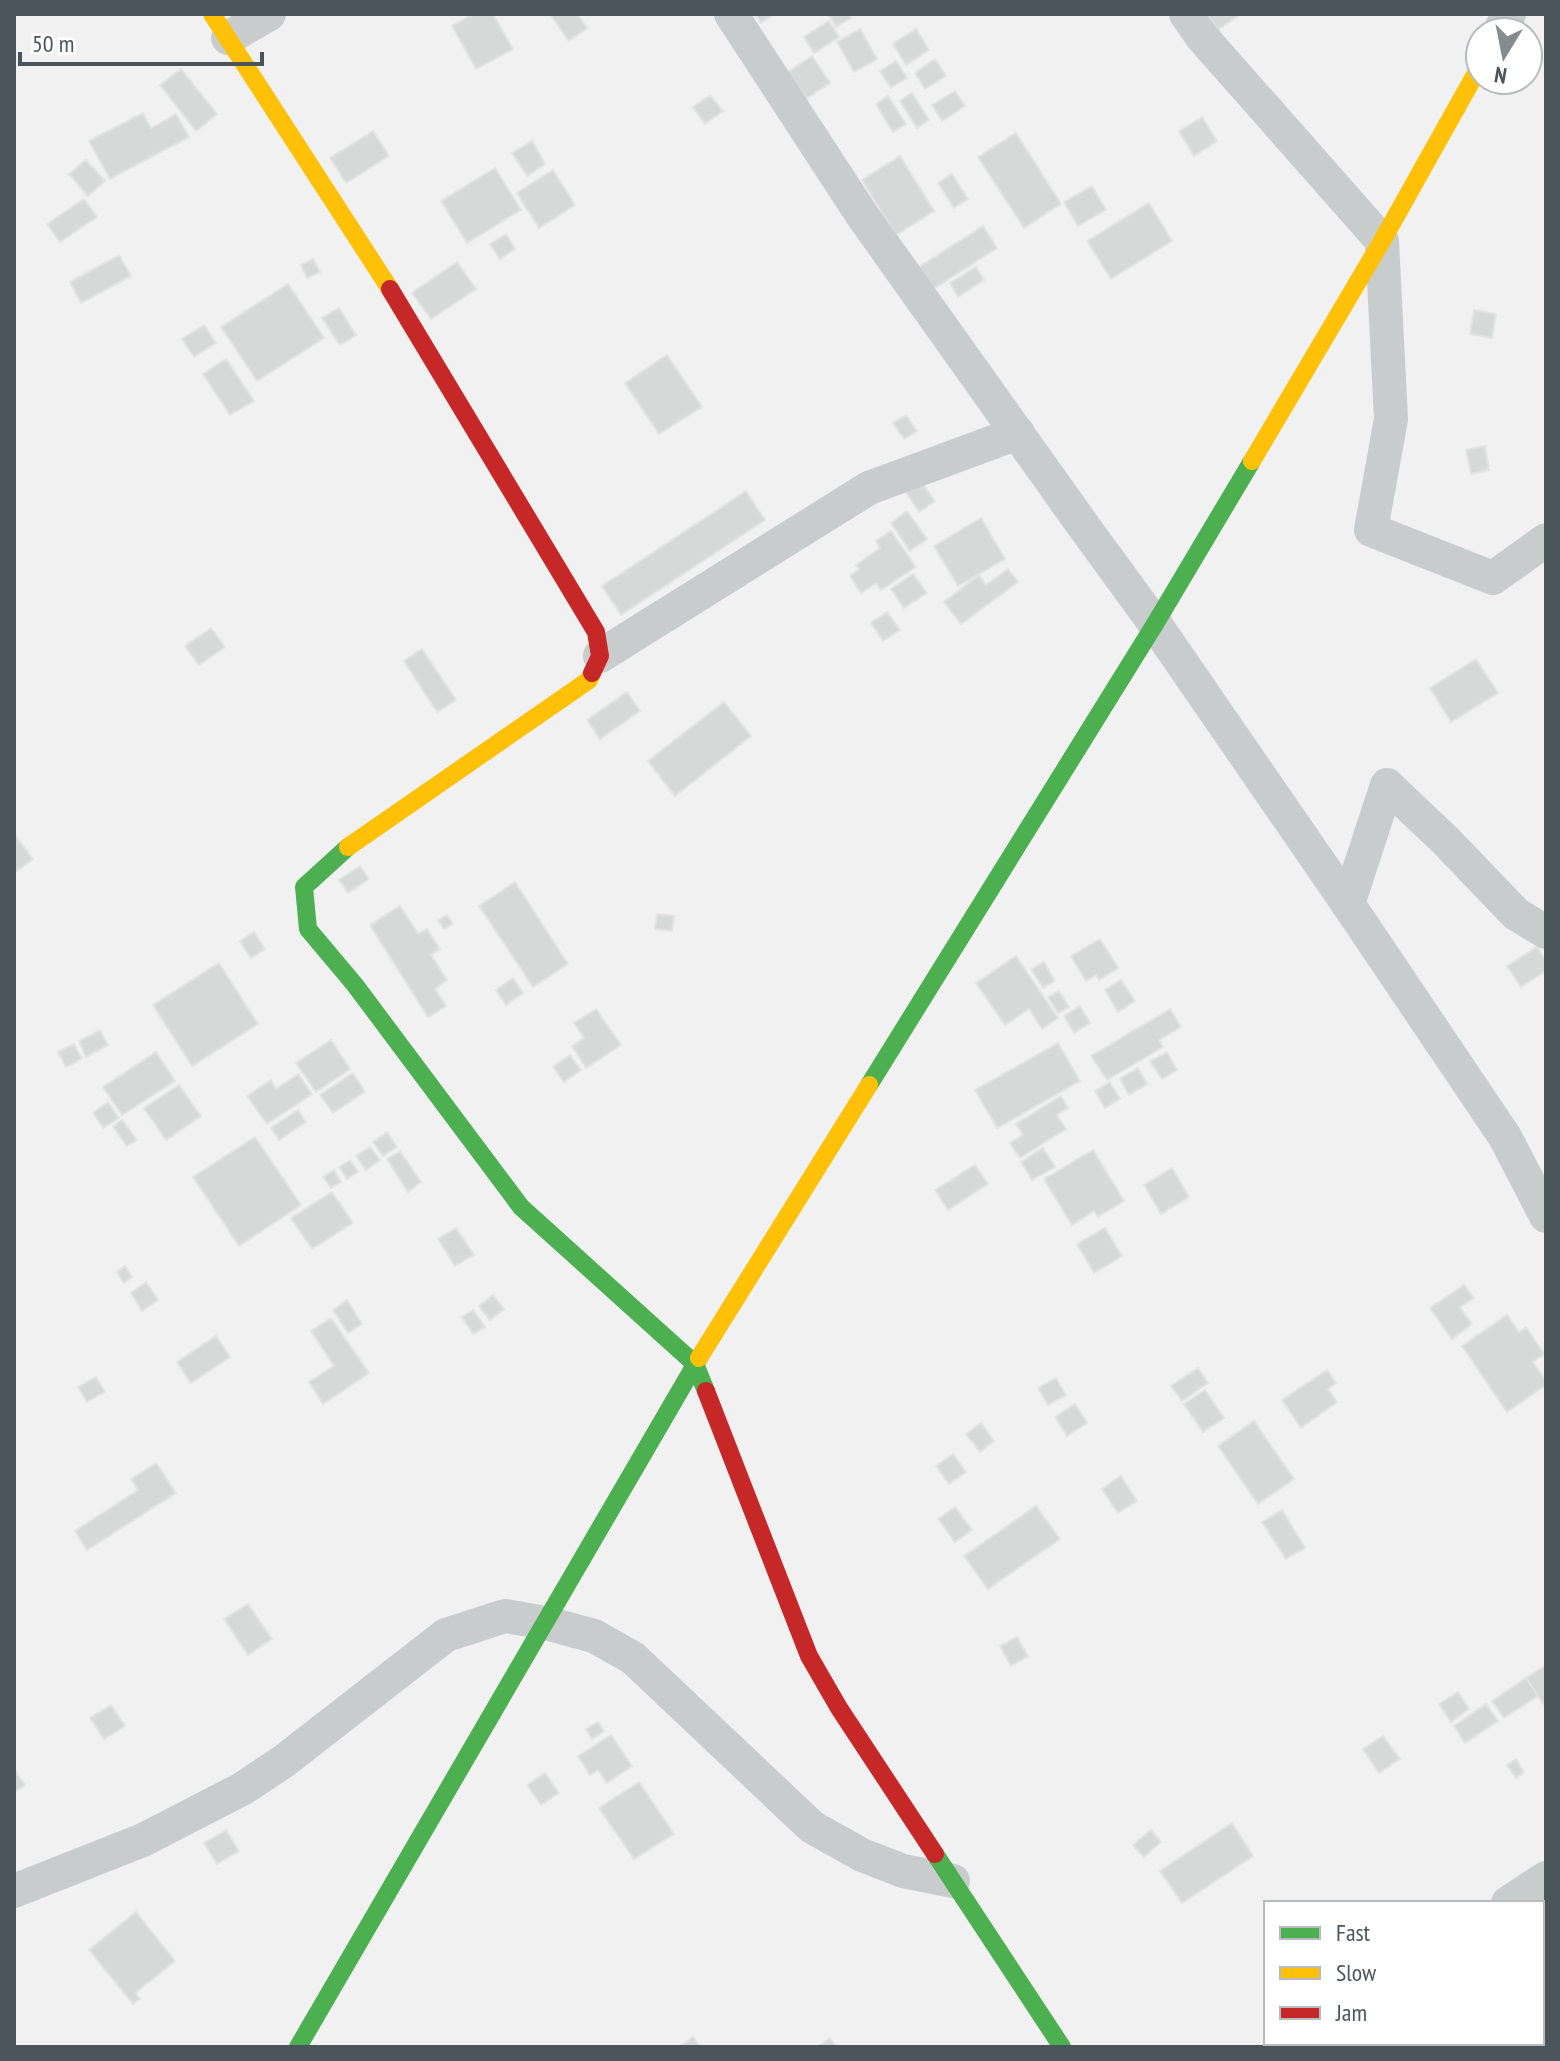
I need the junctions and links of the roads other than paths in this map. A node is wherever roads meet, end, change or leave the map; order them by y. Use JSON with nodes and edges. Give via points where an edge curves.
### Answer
{"nodes":[{"id":1,"x":269,"y":14,"type":"edge"},
{"id":2,"x":731,"y":14,"type":"edge"},
{"id":3,"x":1186,"y":14,"type":"edge"},
{"id":4,"x":220,"y":26,"type":"edge"},
{"id":5,"x":1464,"y":95,"type":"edge"},
{"id":6,"x":1382,"y":241,"type":"junction"},
{"id":7,"x":1018,"y":433,"type":"junction"},
{"id":8,"x":1546,"y":540,"type":"edge"},
{"id":9,"x":1155,"y":624,"type":"junction"},
{"id":10,"x":600,"y":656,"type":"junction"},
{"id":11,"x":1348,"y":904,"type":"junction"},
{"id":12,"x":1546,"y":932,"type":"edge"},
{"id":13,"x":1546,"y":1216,"type":"edge"},
{"id":14,"x":695,"y":1364,"type":"junction"},
{"id":15,"x":546,"y":1623,"type":"junction"},
{"id":16,"x":1546,"y":1878,"type":"edge"},
{"id":17,"x":953,"y":1881,"type":"junction"},
{"id":18,"x":14,"y":1891,"type":"edge"},
{"id":19,"x":1511,"y":1901,"type":"edge"},
{"id":20,"x":298,"y":2047,"type":"edge"},
{"id":21,"x":1062,"y":2047,"type":"edge"}],
"edges":[{"from":1,"to":4,"type":"street"},
{"from":2,"to":7,"type":"street","via":[[862,215]]},
{"from":3,"to":6,"type":"street"},
{"from":4,"to":10,"type":"street","via":[[380,272],[596,632]]},
{"from":5,"to":6,"type":"street"},
{"from":6,"to":8,"type":"street","via":[[1391,419],[1371,530],[1493,578]]},
{"from":6,"to":9,"type":"street"},
{"from":7,"to":9,"type":"street"},
{"from":7,"to":10,"type":"street","via":[[869,488]]},
{"from":9,"to":11,"type":"street"},
{"from":9,"to":14,"type":"street"},
{"from":10,"to":14,"type":"street","via":[[589,680],[339,853],[304,887],[308,929],[521,1207]]},
{"from":11,"to":12,"type":"street","via":[[1387,785],[1516,914]]},
{"from":11,"to":13,"type":"street","via":[[1505,1137]]},
{"from":14,"to":15,"type":"street"},
{"from":14,"to":17,"type":"street","via":[[809,1656]]},
{"from":15,"to":17,"type":"street","via":[[594,1636],[633,1658],[812,1827],[903,1871]]},
{"from":15,"to":18,"type":"street","via":[[505,1616],[446,1635],[242,1789],[143,1840]]},
{"from":15,"to":20,"type":"street"},
{"from":16,"to":19,"type":"street"},
{"from":17,"to":21,"type":"street"}]}
